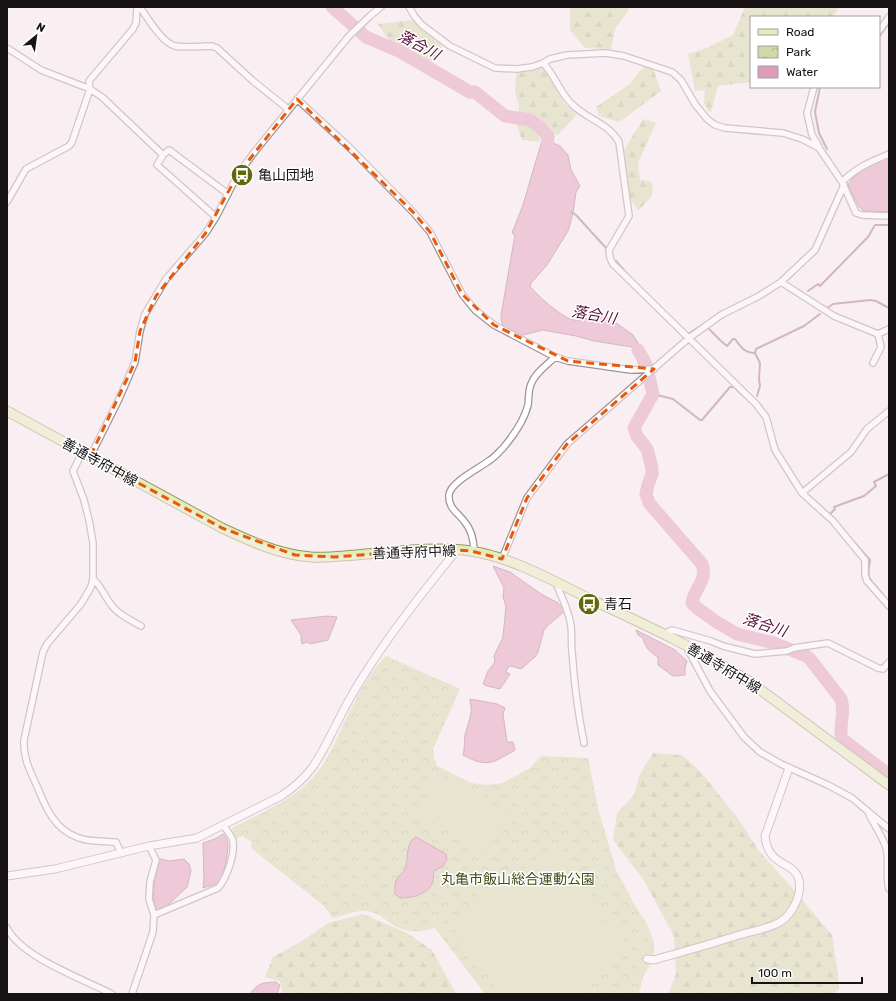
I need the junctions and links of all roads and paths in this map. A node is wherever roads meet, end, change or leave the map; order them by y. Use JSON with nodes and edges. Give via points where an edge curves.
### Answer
{"nodes":[{"id":1,"x":139,"y":7,"type":"edge"},
{"id":2,"x":381,"y":7,"type":"edge"},
{"id":3,"x":409,"y":7,"type":"edge"},
{"id":4,"x":889,"y":17,"type":"edge"},
{"id":5,"x":880,"y":30,"type":"edge"},
{"id":6,"x":7,"y":48,"type":"edge"},
{"id":7,"x":544,"y":63,"type":"junction"},
{"id":8,"x":814,"y":88,"type":"edge"},
{"id":9,"x":90,"y":89,"type":"junction"},
{"id":10,"x":297,"y":99,"type":"junction"},
{"id":11,"x":288,"y":109,"type":"junction"},
{"id":12,"x":819,"y":148,"type":"junction"},
{"id":13,"x":889,"y":154,"type":"edge"},
{"id":14,"x":163,"y":155,"type":"junction"},
{"id":15,"x":843,"y":184,"type":"junction"},
{"id":16,"x":228,"y":194,"type":"junction"},
{"id":17,"x":7,"y":202,"type":"edge"},
{"id":18,"x":889,"y":216,"type":"edge"},
{"id":19,"x":216,"y":217,"type":"junction"},
{"id":20,"x":781,"y":282,"type":"junction"},
{"id":21,"x":889,"y":329,"type":"edge"},
{"id":22,"x":878,"y":334,"type":"junction"},
{"id":23,"x":689,"y":338,"type":"junction"},
{"id":24,"x":556,"y":357,"type":"junction"},
{"id":25,"x":873,"y":363,"type":"dead end"},
{"id":26,"x":651,"y":371,"type":"junction"},
{"id":27,"x":7,"y":411,"type":"edge"},
{"id":28,"x":889,"y":411,"type":"edge"},
{"id":29,"x":86,"y":455,"type":"junction"},
{"id":30,"x":802,"y":493,"type":"junction"},
{"id":31,"x":457,"y":550,"type":"junction"},
{"id":32,"x":474,"y":552,"type":"junction"},
{"id":33,"x":502,"y":559,"type":"junction"},
{"id":34,"x":93,"y":580,"type":"junction"},
{"id":35,"x":556,"y":582,"type":"junction"},
{"id":36,"x":889,"y":606,"type":"edge"},
{"id":37,"x":141,"y":626,"type":"dead end"},
{"id":38,"x":664,"y":634,"type":"junction"},
{"id":39,"x":689,"y":644,"type":"junction"},
{"id":40,"x":889,"y":662,"type":"edge"},
{"id":41,"x":584,"y":743,"type":"dead end"},
{"id":42,"x":789,"y":768,"type":"junction"},
{"id":43,"x":889,"y":785,"type":"edge"},
{"id":44,"x":867,"y":810,"type":"junction"},
{"id":45,"x":223,"y":825,"type":"junction"},
{"id":46,"x":889,"y":829,"type":"edge"},
{"id":47,"x":149,"y":846,"type":"junction"},
{"id":48,"x":121,"y":852,"type":"junction"},
{"id":49,"x":7,"y":876,"type":"edge"},
{"id":50,"x":889,"y":889,"type":"edge"},
{"id":51,"x":154,"y":915,"type":"junction"},
{"id":52,"x":7,"y":928,"type":"edge"},
{"id":53,"x":647,"y":959,"type":"dead end"},
{"id":54,"x":112,"y":994,"type":"edge"},
{"id":55,"x":132,"y":994,"type":"edge"}],
"edges":[{"from":1,"to":9,"type":"street","via":[[133,29],[89,81]]},
{"from":1,"to":11,"type":"street","via":[[168,43],[174,46],[217,48],[252,81]]},
{"from":2,"to":10,"type":"street","via":[[349,36]]},
{"from":3,"to":7,"type":"street","via":[[422,25],[450,46],[495,68],[517,69]]},
{"from":4,"to":5,"type":"street"},
{"from":6,"to":9,"type":"street","via":[[41,70]]},
{"from":7,"to":12,"type":"street","via":[[567,55],[606,53],[624,56],[672,72],[681,80],[707,119],[715,125],[783,133],[802,138]]},
{"from":7,"to":23,"type":"street","via":[[572,105],[603,124],[614,133],[618,142],[629,216],[609,250],[613,264]]},
{"from":8,"to":12,"type":"street","via":[[807,113],[812,135]]},
{"from":9,"to":14,"type":"street","via":[[102,97]]},
{"from":9,"to":17,"type":"street","via":[[72,142],[26,169]]},
{"from":10,"to":11,"type":"street"},
{"from":10,"to":24,"type":"street","via":[[348,146],[430,232],[462,294],[475,310],[494,325]]},
{"from":11,"to":16,"type":"street","via":[[238,174]]},
{"from":12,"to":15,"type":"street"},
{"from":13,"to":15,"type":"street","via":[[853,171]]},
{"from":14,"to":16,"type":"street","via":[[169,150]]},
{"from":14,"to":19,"type":"street","via":[[157,165]]},
{"from":15,"to":18,"type":"street","via":[[856,213]]},
{"from":15,"to":20,"type":"street","via":[[815,250]]},
{"from":16,"to":19,"type":"street"},
{"from":19,"to":29,"type":"street","via":[[205,234],[166,279],[145,314],[134,362],[118,399]]},
{"from":20,"to":22,"type":"street","via":[[834,316]]},
{"from":20,"to":23,"type":"street","via":[[721,315]]},
{"from":21,"to":22,"type":"street"},
{"from":22,"to":25,"type":"street","via":[[881,347]]},
{"from":23,"to":26,"type":"street"},
{"from":23,"to":30,"type":"street","via":[[766,417],[775,450]]},
{"from":24,"to":26,"type":"street","via":[[586,364]]},
{"from":24,"to":32,"type":"street","via":[[540,371],[530,385],[528,406],[511,439],[492,459],[456,483],[450,492],[450,504],[472,535]]},
{"from":26,"to":33,"type":"street","via":[[567,444],[527,498]]},
{"from":27,"to":29,"type":"main road","name":"善通寺府中線"},
{"from":28,"to":30,"type":"street","via":[[867,429],[851,452]]},
{"from":29,"to":31,"type":"main road","name":"善通寺府中線","via":[[222,528],[295,555],[334,557],[404,551]]},
{"from":29,"to":34,"type":"street","via":[[72,471],[89,520],[93,543]]},
{"from":30,"to":36,"type":"street","via":[[833,522],[865,560],[867,581]]},
{"from":31,"to":32,"type":"main road","name":"善通寺府中線"},
{"from":31,"to":45,"type":"street","via":[[416,600],[374,658],[319,759],[307,775],[281,796]]},
{"from":32,"to":33,"type":"main road","name":"善通寺府中線"},
{"from":33,"to":35,"type":"main road","name":"善通寺府中線"},
{"from":34,"to":37,"type":"street","via":[[117,611]]},
{"from":34,"to":48,"type":"street","via":[[81,604],[43,652],[24,740],[24,751],[46,809],[54,821],[79,838],[116,842]]},
{"from":35,"to":38,"type":"main road","name":"善通寺府中線"},
{"from":35,"to":41,"type":"street","via":[[571,625],[578,708]]},
{"from":38,"to":39,"type":"main road","name":"善通寺府中線"},
{"from":38,"to":40,"type":"street","via":[[672,630],[755,654],[828,643],[878,668],[883,669]]},
{"from":39,"to":42,"type":"street","via":[[710,691],[744,737],[760,752]]},
{"from":39,"to":43,"type":"main road","name":"善通寺府中線","via":[[750,682]]},
{"from":42,"to":44,"type":"street","via":[[828,785],[852,798]]},
{"from":42,"to":53,"type":"street","via":[[765,836],[766,846],[771,855],[792,869],[798,877],[800,888],[790,913],[780,922],[762,928],[654,960]]},
{"from":44,"to":46,"type":"street"},
{"from":44,"to":50,"type":"street","via":[[886,847]]},
{"from":45,"to":47,"type":"street","via":[[197,838]]},
{"from":45,"to":51,"type":"street","via":[[233,839],[233,850],[223,882],[218,888]]},
{"from":47,"to":48,"type":"street"},
{"from":47,"to":51,"type":"street","via":[[156,860],[150,882],[149,899]]},
{"from":48,"to":49,"type":"street","via":[[55,869]]},
{"from":51,"to":55,"type":"street","via":[[153,932]]},
{"from":52,"to":54,"type":"street","via":[[30,953]]}]}
